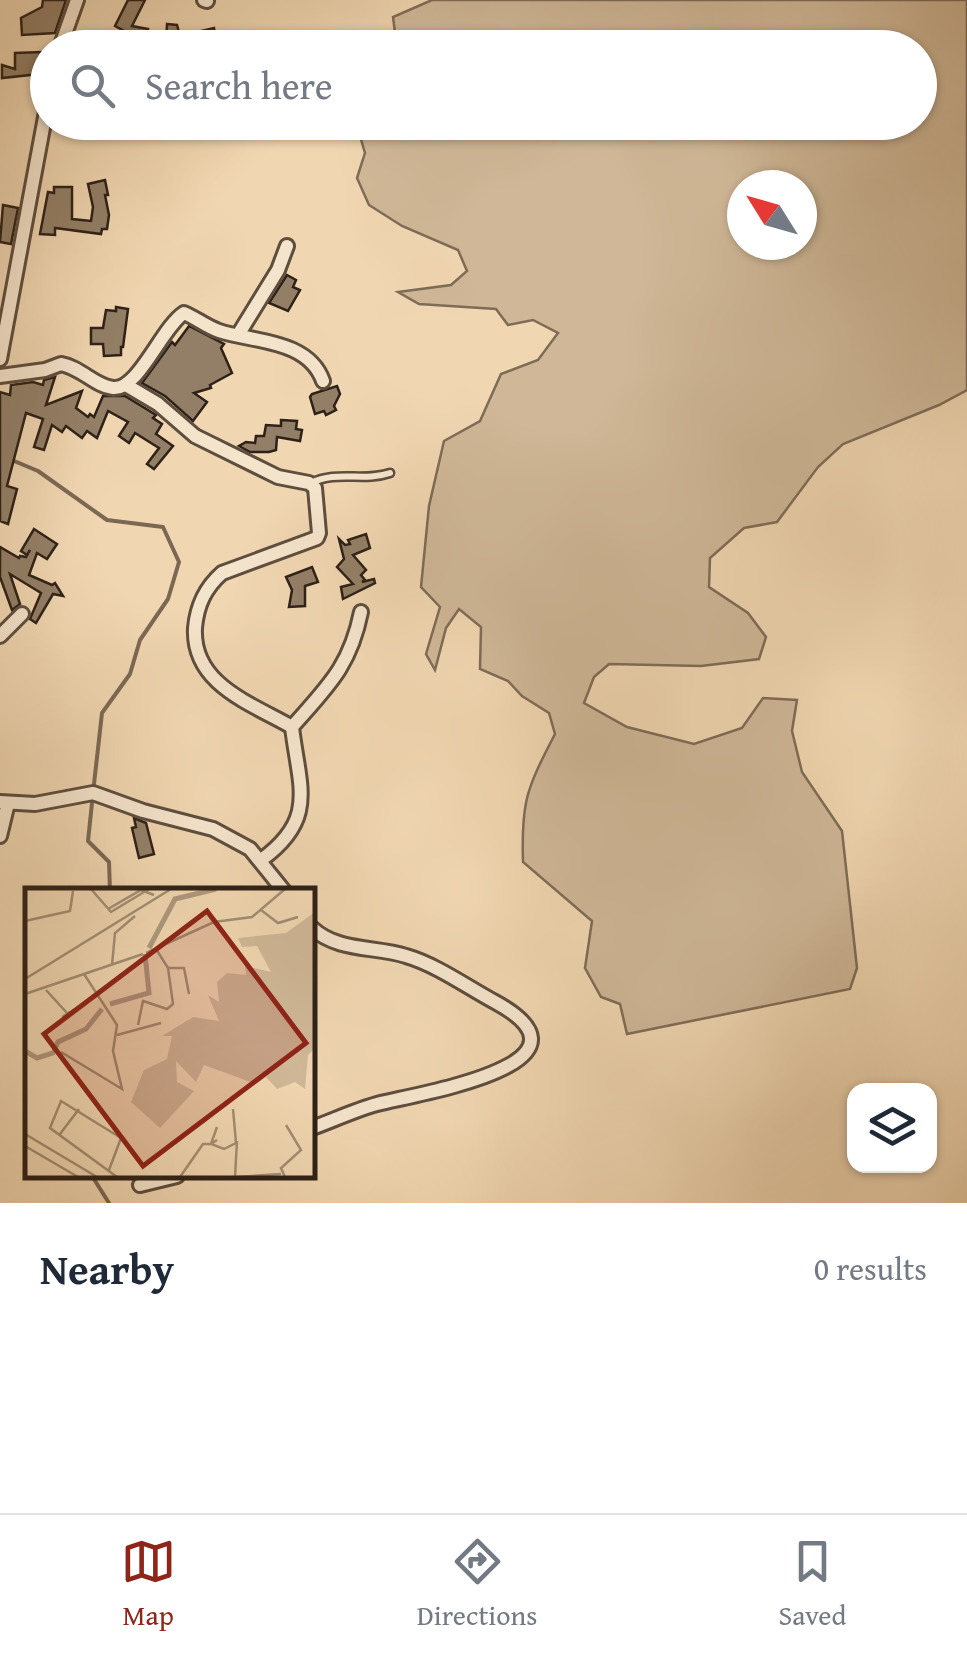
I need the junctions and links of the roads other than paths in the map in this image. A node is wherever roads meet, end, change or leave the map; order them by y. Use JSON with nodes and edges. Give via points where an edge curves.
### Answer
{"nodes":[{"id":1,"x":76,"y":0,"type":"edge"},
{"id":2,"x":66,"y":30,"type":"edge"},
{"id":3,"x":41,"y":140,"type":"edge"},
{"id":4,"x":288,"y":246,"type":"dead end"},
{"id":5,"x":238,"y":334,"type":"junction"},
{"id":6,"x":0,"y":359,"type":"edge"},
{"id":7,"x":0,"y":376,"type":"edge"},
{"id":8,"x":322,"y":380,"type":"dead end"},
{"id":9,"x":126,"y":385,"type":"junction"},
{"id":10,"x":390,"y":473,"type":"dead end"},
{"id":11,"x":310,"y":484,"type":"junction"},
{"id":12,"x":361,"y":612,"type":"dead end"},
{"id":13,"x":22,"y":614,"type":"dead end"},
{"id":14,"x":0,"y":636,"type":"edge"},
{"id":15,"x":292,"y":727,"type":"junction"},
{"id":16,"x":4,"y":803,"type":"edge"},
{"id":17,"x":0,"y":836,"type":"edge"},
{"id":18,"x":262,"y":860,"type":"junction"},
{"id":19,"x":283,"y":888,"type":"edge"},
{"id":20,"x":315,"y":931,"type":"edge"},
{"id":21,"x":315,"y":1127,"type":"edge"},
{"id":22,"x":169,"y":1178,"type":"edge"},
{"id":23,"x":140,"y":1185,"type":"dead end"}],
"edges":[{"from":1,"to":2,"type":"street"},
{"from":3,"to":6,"type":"street"},
{"from":4,"to":5,"type":"street"},
{"from":5,"to":8,"type":"street","via":[[283,344]]},
{"from":5,"to":9,"type":"street","via":[[184,314]]},
{"from":7,"to":9,"type":"street","via":[[62,364],[113,388]]},
{"from":9,"to":11,"type":"street","via":[[195,436],[278,477]]},
{"from":10,"to":11,"type":"lane","via":[[324,476]]},
{"from":11,"to":15,"type":"street","via":[[317,499],[316,538],[222,573],[209,584],[196,618],[194,646],[212,679]]},
{"from":12,"to":15,"type":"street","via":[[339,673]]},
{"from":13,"to":14,"type":"street"},
{"from":15,"to":18,"type":"street","via":[[300,816]]},
{"from":16,"to":17,"type":"street"},
{"from":16,"to":18,"type":"street","via":[[93,793],[213,829]]},
{"from":18,"to":19,"type":"street"},
{"from":20,"to":21,"type":"street","via":[[344,944],[410,956],[512,1011],[533,1039],[523,1054],[488,1076]]},
{"from":22,"to":23,"type":"street"}]}
